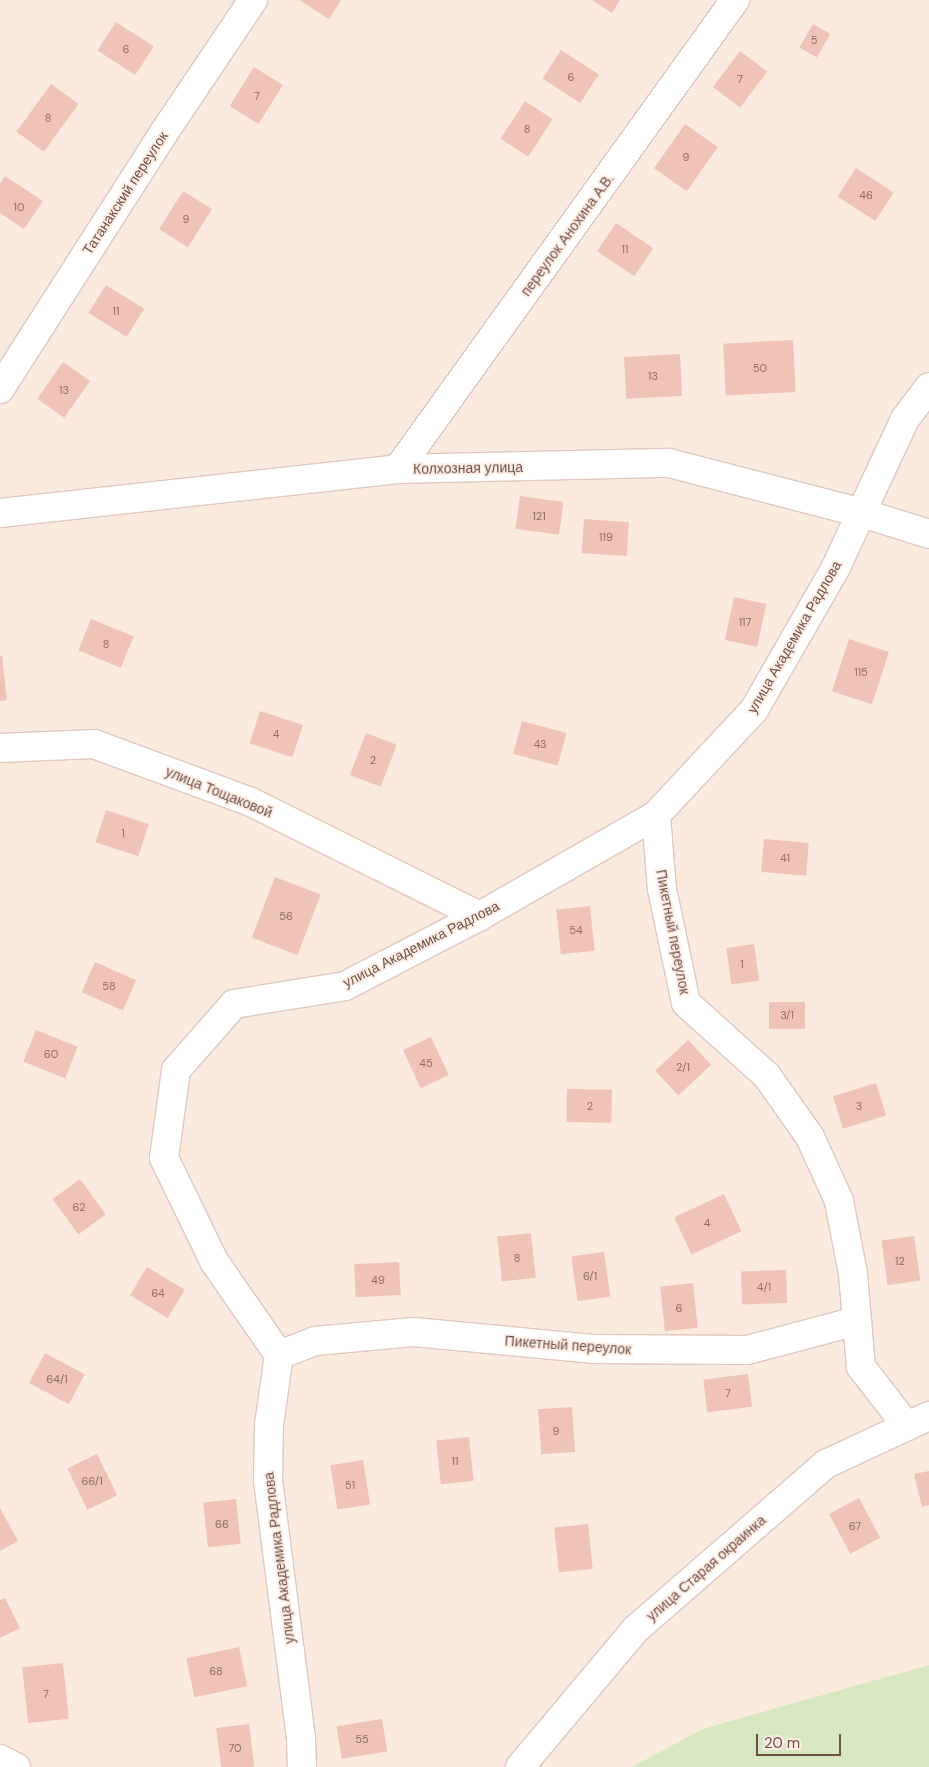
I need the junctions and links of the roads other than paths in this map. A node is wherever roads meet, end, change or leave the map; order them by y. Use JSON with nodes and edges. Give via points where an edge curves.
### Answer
{"nodes":[{"id":1,"x":254,"y":0,"type":"edge"},
{"id":2,"x":735,"y":0,"type":"edge"},
{"id":3,"x":929,"y":387,"type":"edge"},
{"id":4,"x":0,"y":389,"type":"edge"},
{"id":5,"x":398,"y":470,"type":"junction"},
{"id":6,"x":0,"y":513,"type":"edge"},
{"id":7,"x":862,"y":513,"type":"junction"},
{"id":8,"x":929,"y":534,"type":"edge"},
{"id":9,"x":0,"y":748,"type":"edge"},
{"id":10,"x":656,"y":815,"type":"junction"},
{"id":11,"x":480,"y":916,"type":"junction"},
{"id":12,"x":857,"y":1320,"type":"junction"},
{"id":13,"x":279,"y":1355,"type":"junction"},
{"id":14,"x":918,"y":1421,"type":"edge"},
{"id":15,"x":0,"y":1759,"type":"edge"},
{"id":16,"x":16,"y":1767,"type":"edge"},
{"id":17,"x":302,"y":1767,"type":"edge"},
{"id":18,"x":520,"y":1767,"type":"edge"}],
"edges":[{"from":1,"to":4,"type":"street","name":"Татанакский переулок","via":[[165,131]]},
{"from":2,"to":5,"type":"street","name":"переулок Анохина А.В."},
{"from":3,"to":7,"type":"street","name":"улица Академика Радлова","via":[[905,419]]},
{"from":5,"to":6,"type":"street","name":"Колхозная улица"},
{"from":5,"to":7,"type":"street","name":"Колхозная улица","via":[[668,464]]},
{"from":7,"to":8,"type":"street","name":"Колхозная улица"},
{"from":7,"to":10,"type":"street","name":"улица Академика Радлова","via":[[836,569],[754,710]]},
{"from":9,"to":11,"type":"street","name":"улица Тощаковой","via":[[94,744],[251,802]]},
{"from":10,"to":11,"type":"street","name":"улица Академика Радлова"},
{"from":10,"to":12,"type":"street","name":"Пикетный переулок","via":[[662,889],[686,1002],[767,1076],[810,1137],[839,1201],[853,1274]]},
{"from":11,"to":13,"type":"street","name":"улица Академика Радлова","via":[[345,986],[234,1004],[176,1070],[164,1158],[214,1261]]},
{"from":12,"to":13,"type":"street","name":"Пикетный переулок","via":[[747,1350],[595,1349],[414,1332],[315,1341]]},
{"from":12,"to":14,"type":"street","name":"Пикетный переулок","via":[[861,1367]]},
{"from":13,"to":17,"type":"street","name":"улица Академика Радлова","via":[[270,1425],[268,1481]]},
{"from":14,"to":18,"type":"street","name":"улица Старая окраинка","via":[[826,1464],[636,1629]]},
{"from":15,"to":16,"type":"street"}]}
